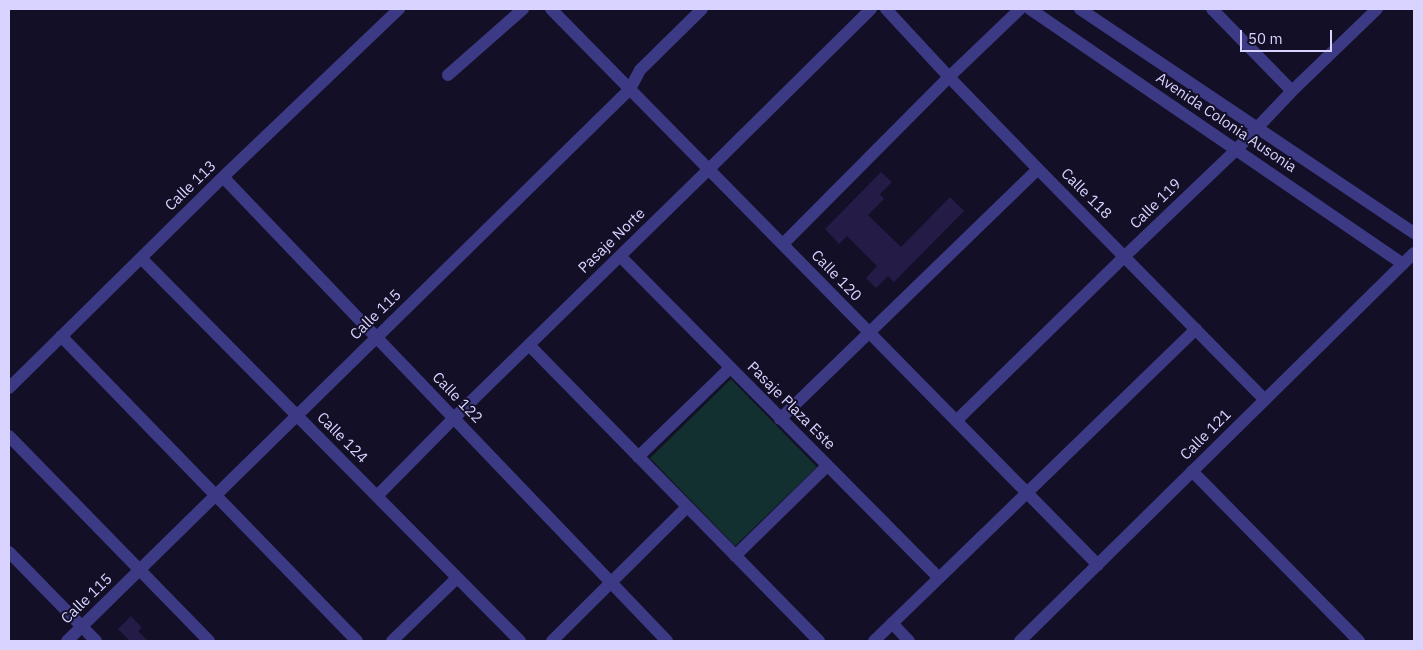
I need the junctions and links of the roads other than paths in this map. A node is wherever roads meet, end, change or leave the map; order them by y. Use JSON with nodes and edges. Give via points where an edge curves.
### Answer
{"nodes":[{"id":1,"x":399,"y":9,"type":"edge"},
{"id":2,"x":523,"y":9,"type":"edge"},
{"id":3,"x":551,"y":9,"type":"edge"},
{"id":4,"x":702,"y":9,"type":"edge"},
{"id":5,"x":871,"y":9,"type":"edge"},
{"id":6,"x":886,"y":9,"type":"edge"},
{"id":7,"x":1020,"y":9,"type":"edge"},
{"id":8,"x":1030,"y":9,"type":"edge"},
{"id":9,"x":1080,"y":9,"type":"edge"},
{"id":10,"x":1212,"y":9,"type":"edge"},
{"id":11,"x":1376,"y":9,"type":"edge"},
{"id":12,"x":448,"y":75,"type":"dead end"},
{"id":13,"x":949,"y":77,"type":"junction"},
{"id":14,"x":630,"y":88,"type":"junction"},
{"id":15,"x":1292,"y":91,"type":"junction"},
{"id":16,"x":1258,"y":128,"type":"junction"},
{"id":17,"x":1236,"y":150,"type":"junction"},
{"id":18,"x":1038,"y":169,"type":"junction"},
{"id":19,"x":709,"y":170,"type":"junction"},
{"id":20,"x":223,"y":177,"type":"junction"},
{"id":21,"x":1414,"y":233,"type":"edge"},
{"id":22,"x":782,"y":244,"type":"junction"},
{"id":23,"x":1414,"y":253,"type":"edge"},
{"id":24,"x":620,"y":256,"type":"junction"},
{"id":25,"x":1125,"y":256,"type":"junction"},
{"id":26,"x":141,"y":258,"type":"junction"},
{"id":27,"x":1403,"y":264,"type":"junction"},
{"id":28,"x":1196,"y":329,"type":"junction"},
{"id":29,"x":869,"y":332,"type":"junction"},
{"id":30,"x":62,"y":336,"type":"junction"},
{"id":31,"x":376,"y":337,"type":"junction"},
{"id":32,"x":529,"y":345,"type":"junction"},
{"id":33,"x":730,"y":368,"type":"junction"},
{"id":34,"x":9,"y":388,"type":"edge"},
{"id":35,"x":1265,"y":400,"type":"junction"},
{"id":36,"x":297,"y":416,"type":"junction"},
{"id":37,"x":454,"y":418,"type":"junction"},
{"id":38,"x":780,"y":419,"type":"junction"},
{"id":39,"x":956,"y":421,"type":"junction"},
{"id":40,"x":9,"y":436,"type":"edge"},
{"id":41,"x":638,"y":457,"type":"junction"},
{"id":42,"x":827,"y":466,"type":"junction"},
{"id":43,"x":1192,"y":471,"type":"junction"},
{"id":44,"x":1027,"y":492,"type":"junction"},
{"id":45,"x":216,"y":496,"type":"junction"},
{"id":46,"x":377,"y":496,"type":"junction"},
{"id":47,"x":688,"y":507,"type":"junction"},
{"id":48,"x":9,"y":552,"type":"edge"},
{"id":49,"x":735,"y":556,"type":"junction"},
{"id":50,"x":1098,"y":565,"type":"junction"},
{"id":51,"x":140,"y":570,"type":"junction"},
{"id":52,"x":457,"y":578,"type":"junction"},
{"id":53,"x":939,"y":578,"type":"junction"},
{"id":54,"x":612,"y":584,"type":"junction"},
{"id":55,"x":892,"y":623,"type":"junction"},
{"id":56,"x":82,"y":627,"type":"junction"},
{"id":57,"x":67,"y":641,"type":"edge"},
{"id":58,"x":96,"y":641,"type":"edge"},
{"id":59,"x":209,"y":641,"type":"edge"},
{"id":60,"x":357,"y":641,"type":"edge"},
{"id":61,"x":392,"y":641,"type":"edge"},
{"id":62,"x":520,"y":641,"type":"edge"},
{"id":63,"x":552,"y":641,"type":"edge"},
{"id":64,"x":667,"y":641,"type":"edge"},
{"id":65,"x":818,"y":641,"type":"edge"},
{"id":66,"x":874,"y":641,"type":"edge"},
{"id":67,"x":909,"y":641,"type":"edge"},
{"id":68,"x":1020,"y":641,"type":"edge"},
{"id":69,"x":1359,"y":641,"type":"edge"}],
"edges":[{"from":1,"to":20,"type":"street","name":"Calle 113"},
{"from":2,"to":12,"type":"street"},
{"from":3,"to":14,"type":"street","name":"Calle 120"},
{"from":4,"to":14,"type":"street","name":"Calle 115","via":[[640,70]]},
{"from":5,"to":19,"type":"street","name":"Pasaje Norte"},
{"from":6,"to":13,"type":"street","name":"Calle 118"},
{"from":7,"to":13,"type":"street"},
{"from":8,"to":17,"type":"street","name":"Avenida Colonia Ausonia"},
{"from":9,"to":16,"type":"street","name":"Avenida Colonia Ausonia"},
{"from":10,"to":15,"type":"street"},
{"from":11,"to":15,"type":"street","name":"Calle 119"},
{"from":13,"to":18,"type":"street","name":"Calle 118"},
{"from":13,"to":22,"type":"street"},
{"from":14,"to":19,"type":"street","name":"Calle 120"},
{"from":14,"to":31,"type":"street","name":"Calle 115"},
{"from":15,"to":16,"type":"street","name":"Calle 119"},
{"from":16,"to":17,"type":"street","name":"Calle 119"},
{"from":16,"to":21,"type":"street","name":"Avenida Colonia Ausonia"},
{"from":17,"to":25,"type":"street","name":"Calle 119"},
{"from":17,"to":27,"type":"street","name":"Avenida Colonia Ausonia"},
{"from":18,"to":25,"type":"street","name":"Calle 118"},
{"from":18,"to":29,"type":"street"},
{"from":19,"to":22,"type":"street","name":"Calle 120"},
{"from":19,"to":24,"type":"street","name":"Pasaje Norte"},
{"from":20,"to":26,"type":"street","name":"Calle 113"},
{"from":20,"to":31,"type":"street","name":"Calle 122"},
{"from":22,"to":29,"type":"street","name":"Calle 120"},
{"from":23,"to":27,"type":"street","name":"Calle 121"},
{"from":24,"to":32,"type":"street","name":"Pasaje Norte"},
{"from":24,"to":33,"type":"street","name":"Pasaje Plaza Este"},
{"from":25,"to":28,"type":"street","name":"Calle 118"},
{"from":25,"to":39,"type":"street","name":"Calle 119"},
{"from":26,"to":30,"type":"street","name":"Calle 113"},
{"from":26,"to":36,"type":"street","name":"Calle 124"},
{"from":27,"to":35,"type":"street","name":"Calle 121"},
{"from":28,"to":35,"type":"street","name":"Calle 118"},
{"from":28,"to":44,"type":"street"},
{"from":29,"to":38,"type":"street"},
{"from":29,"to":39,"type":"street","name":"Calle 120"},
{"from":30,"to":34,"type":"street","name":"Calle 113"},
{"from":30,"to":45,"type":"street"},
{"from":31,"to":36,"type":"street","name":"Calle 115"},
{"from":31,"to":37,"type":"street","name":"Calle 122"},
{"from":32,"to":37,"type":"street","name":"Pasaje Norte"},
{"from":32,"to":41,"type":"street"},
{"from":33,"to":38,"type":"street","name":"Pasaje Plaza Este"},
{"from":33,"to":41,"type":"street"},
{"from":35,"to":43,"type":"street","name":"Calle 121"},
{"from":36,"to":45,"type":"street","name":"Calle 115"},
{"from":36,"to":46,"type":"street","name":"Calle 124"},
{"from":37,"to":46,"type":"street","name":"Pasaje Norte"},
{"from":37,"to":54,"type":"street","name":"Calle 122"},
{"from":38,"to":42,"type":"street","name":"Pasaje Plaza Este"},
{"from":39,"to":44,"type":"street","name":"Calle 120"},
{"from":40,"to":51,"type":"street"},
{"from":41,"to":47,"type":"street"},
{"from":42,"to":49,"type":"street"},
{"from":42,"to":53,"type":"street","name":"Pasaje Plaza Este"},
{"from":43,"to":50,"type":"street","name":"Calle 121"},
{"from":43,"to":69,"type":"street"},
{"from":44,"to":50,"type":"street","name":"Calle 120"},
{"from":44,"to":53,"type":"street"},
{"from":45,"to":51,"type":"street","name":"Calle 115"},
{"from":45,"to":60,"type":"street"},
{"from":46,"to":52,"type":"street","name":"Calle 124"},
{"from":47,"to":49,"type":"street"},
{"from":47,"to":54,"type":"street"},
{"from":48,"to":56,"type":"street"},
{"from":49,"to":65,"type":"street"},
{"from":50,"to":68,"type":"street","name":"Calle 121"},
{"from":51,"to":56,"type":"street","name":"Calle 115"},
{"from":51,"to":59,"type":"street"},
{"from":52,"to":61,"type":"street"},
{"from":52,"to":62,"type":"street","name":"Calle 124"},
{"from":53,"to":55,"type":"street"},
{"from":54,"to":63,"type":"street"},
{"from":54,"to":64,"type":"street","name":"Calle 122"},
{"from":55,"to":66,"type":"street"},
{"from":55,"to":67,"type":"street"},
{"from":56,"to":57,"type":"street","name":"Calle 115"},
{"from":56,"to":58,"type":"street"}]}
